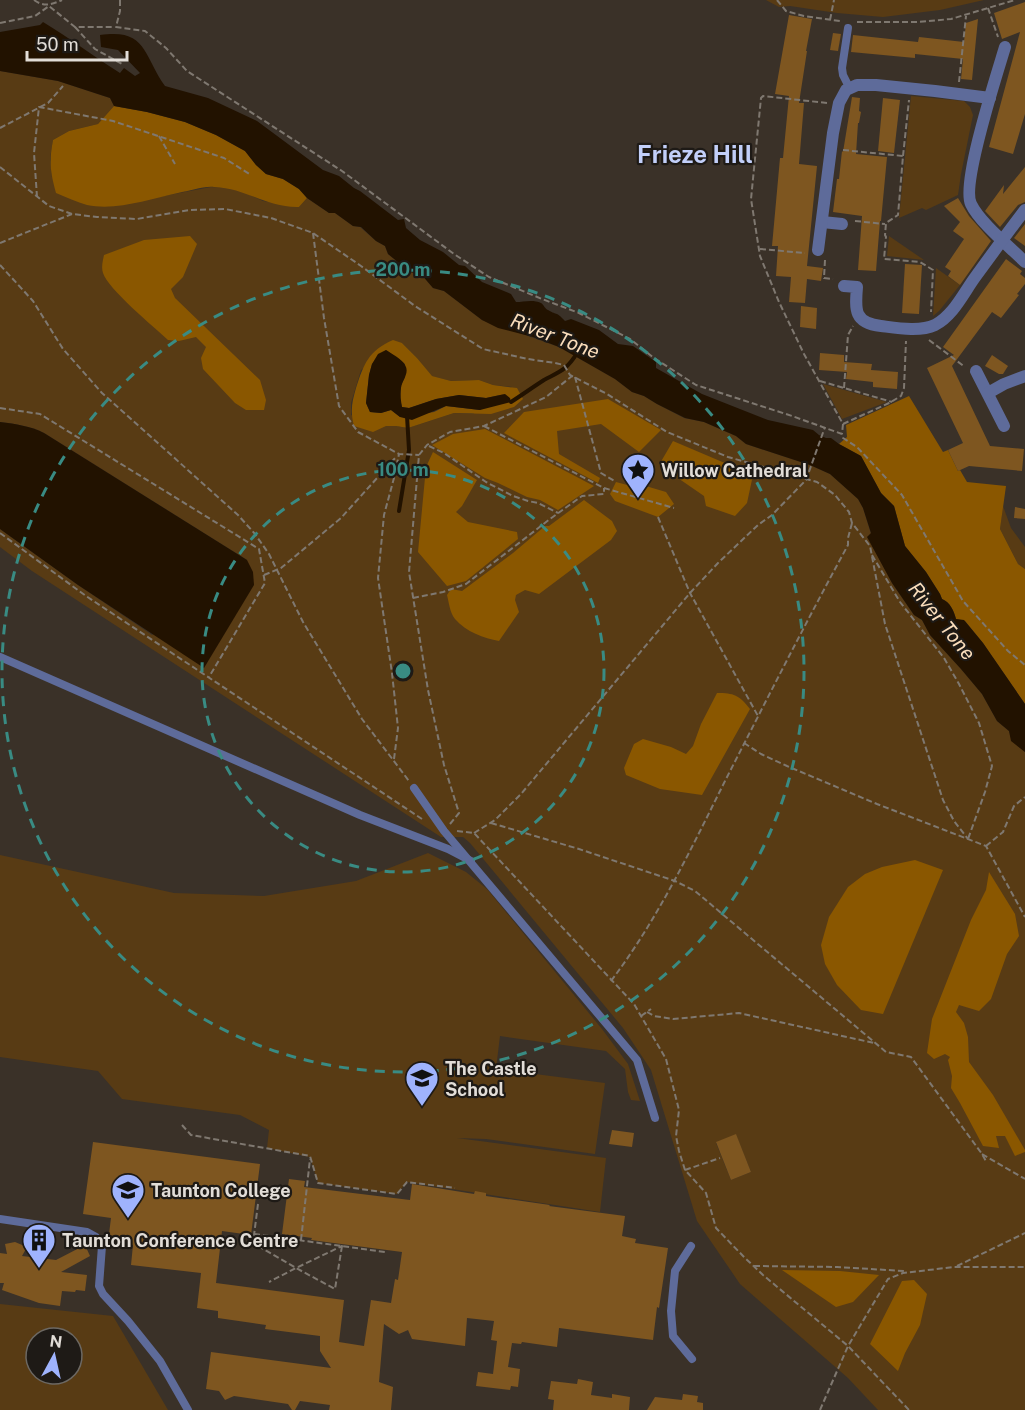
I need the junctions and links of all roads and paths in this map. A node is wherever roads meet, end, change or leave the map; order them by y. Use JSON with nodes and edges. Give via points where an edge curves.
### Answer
{"nodes":[{"id":1,"x":34,"y":0,"type":"edge"},
{"id":2,"x":62,"y":0,"type":"edge"},
{"id":3,"x":120,"y":0,"type":"edge"},
{"id":4,"x":777,"y":0,"type":"edge"},
{"id":5,"x":834,"y":0,"type":"edge"},
{"id":6,"x":1016,"y":0,"type":"edge"},
{"id":7,"x":48,"y":6,"type":"junction"},
{"id":8,"x":987,"y":8,"type":"junction"},
{"id":9,"x":966,"y":15,"type":"junction"},
{"id":10,"x":830,"y":20,"type":"junction"},
{"id":11,"x":840,"y":21,"type":"dead end"},
{"id":12,"x":0,"y":23,"type":"edge"},
{"id":13,"x":849,"y":25,"type":"joint"},
{"id":14,"x":75,"y":27,"type":"junction"},
{"id":15,"x":116,"y":27,"type":"junction"},
{"id":16,"x":1005,"y":47,"type":"joint"},
{"id":17,"x":122,"y":64,"type":"dead end"},
{"id":18,"x":63,"y":86,"type":"dead end"},
{"id":19,"x":849,"y":87,"type":"junction"},
{"id":20,"x":910,"y":89,"type":"junction"},
{"id":21,"x":958,"y":93,"type":"junction"},
{"id":22,"x":990,"y":98,"type":"junction"},
{"id":23,"x":839,"y":103,"type":"junction"},
{"id":24,"x":39,"y":107,"type":"junction"},
{"id":25,"x":0,"y":128,"type":"edge"},
{"id":26,"x":159,"y":136,"type":"junction"},
{"id":27,"x":831,"y":149,"type":"junction"},
{"id":28,"x":903,"y":156,"type":"junction"},
{"id":29,"x":175,"y":164,"type":"dead end"},
{"id":30,"x":0,"y":167,"type":"edge"},
{"id":31,"x":251,"y":175,"type":"dead end"},
{"id":32,"x":37,"y":197,"type":"junction"},
{"id":33,"x":1025,"y":210,"type":"edge"},
{"id":34,"x":72,"y":214,"type":"junction"},
{"id":35,"x":822,"y":222,"type":"junction"},
{"id":36,"x":842,"y":224,"type":"joint"},
{"id":37,"x":886,"y":224,"type":"junction"},
{"id":38,"x":313,"y":233,"type":"junction"},
{"id":39,"x":1002,"y":239,"type":"junction"},
{"id":40,"x":0,"y":243,"type":"edge"},
{"id":41,"x":760,"y":249,"type":"junction"},
{"id":42,"x":818,"y":250,"type":"junction"},
{"id":43,"x":1025,"y":262,"type":"edge"},
{"id":44,"x":0,"y":265,"type":"edge"},
{"id":45,"x":856,"y":287,"type":"joint"},
{"id":46,"x":859,"y":316,"type":"junction"},
{"id":47,"x":906,"y":328,"type":"junction"},
{"id":48,"x":929,"y":332,"type":"junction"},
{"id":49,"x":976,"y":371,"type":"joint"},
{"id":50,"x":572,"y":376,"type":"junction"},
{"id":51,"x":1025,"y":376,"type":"edge"},
{"id":52,"x":819,"y":381,"type":"junction"},
{"id":53,"x":844,"y":388,"type":"junction"},
{"id":54,"x":988,"y":393,"type":"junction"},
{"id":55,"x":892,"y":402,"type":"junction"},
{"id":56,"x":0,"y":408,"type":"edge"},
{"id":57,"x":843,"y":424,"type":"junction"},
{"id":58,"x":484,"y":426,"type":"junction"},
{"id":59,"x":1004,"y":426,"type":"dead end"},
{"id":60,"x":824,"y":429,"type":"junction"},
{"id":61,"x":842,"y":434,"type":"junction"},
{"id":62,"x":427,"y":445,"type":"junction"},
{"id":63,"x":399,"y":454,"type":"junction"},
{"id":64,"x":418,"y":455,"type":"junction"},
{"id":65,"x":806,"y":480,"type":"junction"},
{"id":66,"x":616,"y":482,"type":"dead end"},
{"id":67,"x":604,"y":488,"type":"junction"},
{"id":68,"x":674,"y":508,"type":"dead end"},
{"id":69,"x":558,"y":513,"type":"junction"},
{"id":70,"x":658,"y":517,"type":"dead end"},
{"id":71,"x":852,"y":523,"type":"junction"},
{"id":72,"x":0,"y":533,"type":"edge"},
{"id":73,"x":871,"y":553,"type":"junction"},
{"id":74,"x":277,"y":569,"type":"junction"},
{"id":75,"x":264,"y":575,"type":"junction"},
{"id":76,"x":690,"y":593,"type":"junction"},
{"id":77,"x":413,"y":598,"type":"junction"},
{"id":78,"x":0,"y":657,"type":"edge"},
{"id":79,"x":1025,"y":665,"type":"edge"},
{"id":80,"x":209,"y":678,"type":"junction"},
{"id":81,"x":758,"y":716,"type":"junction"},
{"id":82,"x":745,"y":744,"type":"junction"},
{"id":83,"x":394,"y":761,"type":"junction"},
{"id":84,"x":414,"y":788,"type":"joint"},
{"id":85,"x":1025,"y":797,"type":"edge"},
{"id":86,"x":491,"y":823,"type":"junction"},
{"id":87,"x":444,"y":831,"type":"junction"},
{"id":88,"x":474,"y":833,"type":"junction"},
{"id":89,"x":968,"y":839,"type":"junction"},
{"id":90,"x":986,"y":846,"type":"junction"},
{"id":91,"x":471,"y":861,"type":"junction"},
{"id":92,"x":675,"y":881,"type":"junction"},
{"id":93,"x":1025,"y":917,"type":"edge"},
{"id":94,"x":611,"y":981,"type":"junction"},
{"id":95,"x":651,"y":1009,"type":"dead end"},
{"id":96,"x":647,"y":1012,"type":"junction"},
{"id":97,"x":641,"y":1016,"type":"junction"},
{"id":98,"x":877,"y":1043,"type":"junction"},
{"id":99,"x":655,"y":1118,"type":"dead end"},
{"id":100,"x":182,"y":1125,"type":"dead end"},
{"id":101,"x":982,"y":1154,"type":"junction"},
{"id":102,"x":310,"y":1156,"type":"junction"},
{"id":103,"x":720,"y":1158,"type":"dead end"},
{"id":104,"x":987,"y":1163,"type":"dead end"},
{"id":105,"x":686,"y":1170,"type":"junction"},
{"id":106,"x":1025,"y":1179,"type":"edge"},
{"id":107,"x":455,"y":1188,"type":"dead end"},
{"id":108,"x":258,"y":1204,"type":"dead end"},
{"id":109,"x":0,"y":1220,"type":"edge"},
{"id":110,"x":1025,"y":1233,"type":"edge"},
{"id":111,"x":254,"y":1234,"type":"junction"},
{"id":112,"x":300,"y":1241,"type":"junction"},
{"id":113,"x":342,"y":1246,"type":"junction"},
{"id":114,"x":691,"y":1246,"type":"dead end"},
{"id":115,"x":385,"y":1252,"type":"dead end"},
{"id":116,"x":754,"y":1266,"type":"junction"},
{"id":117,"x":1025,"y":1267,"type":"edge"},
{"id":118,"x":296,"y":1268,"type":"junction"},
{"id":119,"x":954,"y":1268,"type":"junction"},
{"id":120,"x":912,"y":1272,"type":"junction"},
{"id":121,"x":269,"y":1282,"type":"dead end"},
{"id":122,"x":849,"y":1346,"type":"junction"},
{"id":123,"x":692,"y":1359,"type":"dead end"},
{"id":124,"x":188,"y":1410,"type":"edge"},
{"id":125,"x":820,"y":1410,"type":"edge"},
{"id":126,"x":909,"y":1410,"type":"edge"}],
"edges":[{"from":1,"to":7,"type":"path"},
{"from":2,"to":7,"type":"path"},
{"from":3,"to":15,"type":"path"},
{"from":4,"to":10,"type":"path","via":[[786,11]]},
{"from":5,"to":10,"type":"path"},
{"from":6,"to":8,"type":"path"},
{"from":7,"to":12,"type":"path","via":[[35,16]]},
{"from":7,"to":14,"type":"path"},
{"from":8,"to":9,"type":"path"},
{"from":8,"to":16,"type":"path"},
{"from":9,"to":13,"type":"path"},
{"from":9,"to":21,"type":"path"},
{"from":10,"to":11,"type":"path"},
{"from":13,"to":19,"type":"lane","via":[[842,68]]},
{"from":14,"to":15,"type":"path"},
{"from":14,"to":17,"type":"path","via":[[95,49]]},
{"from":15,"to":60,"type":"path","via":[[145,31],[187,71],[342,171],[489,277],[579,313],[630,339],[696,385]]},
{"from":16,"to":22,"type":"street"},
{"from":18,"to":24,"type":"path"},
{"from":19,"to":20,"type":"street"},
{"from":19,"to":23,"type":"street"},
{"from":20,"to":21,"type":"street"},
{"from":20,"to":28,"type":"path"},
{"from":21,"to":22,"type":"street"},
{"from":22,"to":39,"type":"street","via":[[969,197],[984,222]]},
{"from":23,"to":27,"type":"street"},
{"from":23,"to":41,"type":"path","via":[[761,98],[751,199]]},
{"from":24,"to":25,"type":"path"},
{"from":24,"to":26,"type":"path","via":[[113,121]]},
{"from":24,"to":32,"type":"path","via":[[34,153]]},
{"from":26,"to":29,"type":"path"},
{"from":26,"to":31,"type":"path","via":[[224,158]]},
{"from":27,"to":28,"type":"path"},
{"from":27,"to":35,"type":"street"},
{"from":28,"to":37,"type":"path","via":[[898,216]]},
{"from":30,"to":32,"type":"path"},
{"from":32,"to":34,"type":"path"},
{"from":33,"to":39,"type":"street"},
{"from":34,"to":38,"type":"path","via":[[137,219],[189,210],[225,209],[271,218]]},
{"from":34,"to":40,"type":"path"},
{"from":35,"to":36,"type":"street"},
{"from":35,"to":42,"type":"street"},
{"from":36,"to":37,"type":"path","via":[[846,220]]},
{"from":37,"to":48,"type":"path","via":[[884,259],[920,262],[933,270]]},
{"from":38,"to":50,"type":"path","via":[[483,349],[564,365]]},
{"from":38,"to":63,"type":"path","via":[[339,406],[358,432]]},
{"from":39,"to":43,"type":"street"},
{"from":39,"to":48,"type":"street","via":[[962,298]]},
{"from":41,"to":42,"type":"path","via":[[814,253]]},
{"from":41,"to":52,"type":"path","via":[[779,302]]},
{"from":42,"to":45,"type":"path","via":[[825,258],[824,278]]},
{"from":44,"to":74,"type":"path","via":[[33,301],[84,375],[238,515]]},
{"from":45,"to":46,"type":"street","via":[[855,309]]},
{"from":46,"to":47,"type":"street","via":[[870,325]]},
{"from":46,"to":53,"type":"path","via":[[848,335]]},
{"from":47,"to":48,"type":"street","via":[[925,328]]},
{"from":47,"to":55,"type":"path","via":[[904,388]]},
{"from":48,"to":49,"type":"path","via":[[940,349]]},
{"from":49,"to":54,"type":"street"},
{"from":50,"to":58,"type":"path","via":[[546,397]]},
{"from":50,"to":65,"type":"path","via":[[667,432],[728,457]]},
{"from":50,"to":66,"type":"path","via":[[601,473]]},
{"from":51,"to":54,"type":"street"},
{"from":52,"to":53,"type":"path"},
{"from":52,"to":57,"type":"path"},
{"from":53,"to":55,"type":"path"},
{"from":54,"to":59,"type":"street"},
{"from":55,"to":57,"type":"path"},
{"from":56,"to":75,"type":"path","via":[[40,414],[259,549]]},
{"from":57,"to":61,"type":"path"},
{"from":58,"to":62,"type":"path","via":[[450,432]]},
{"from":58,"to":67,"type":"path"},
{"from":60,"to":61,"type":"path"},
{"from":60,"to":65,"type":"path"},
{"from":61,"to":79,"type":"path","via":[[902,495],[963,601]]},
{"from":62,"to":64,"type":"path"},
{"from":62,"to":69,"type":"path","via":[[486,482]]},
{"from":63,"to":64,"type":"path"},
{"from":63,"to":74,"type":"path","via":[[341,518]]},
{"from":63,"to":83,"type":"path","via":[[384,514],[378,578],[398,728]]},
{"from":64,"to":77,"type":"path","via":[[409,572]]},
{"from":65,"to":71,"type":"path","via":[[817,482],[835,495],[849,512]]},
{"from":65,"to":76,"type":"path"},
{"from":67,"to":68,"type":"path"},
{"from":67,"to":69,"type":"path","via":[[604,494],[582,496]]},
{"from":69,"to":77,"type":"path","via":[[466,584]]},
{"from":70,"to":76,"type":"path"},
{"from":71,"to":73,"type":"path"},
{"from":71,"to":81,"type":"path","via":[[848,545]]},
{"from":72,"to":80,"type":"path"},
{"from":73,"to":89,"type":"path","via":[[885,624],[943,800]]},
{"from":73,"to":89,"type":"path","via":[[900,602],[944,658],[978,723],[992,765]]},
{"from":74,"to":75,"type":"path"},
{"from":74,"to":83,"type":"path","via":[[303,622],[362,719]]},
{"from":75,"to":80,"type":"path","via":[[265,583]]},
{"from":76,"to":81,"type":"path"},
{"from":76,"to":86,"type":"path","via":[[521,794]]},
{"from":77,"to":87,"type":"path","via":[[430,701],[459,813]]},
{"from":78,"to":91,"type":"lane"},
{"from":80,"to":87,"type":"path"},
{"from":81,"to":82,"type":"path"},
{"from":82,"to":89,"type":"path","via":[[787,766]]},
{"from":82,"to":92,"type":"path"},
{"from":83,"to":84,"type":"path"},
{"from":84,"to":87,"type":"lane"},
{"from":85,"to":90,"type":"path","via":[[1014,806],[1003,832]]},
{"from":86,"to":88,"type":"path"},
{"from":86,"to":92,"type":"path"},
{"from":87,"to":88,"type":"path"},
{"from":87,"to":91,"type":"lane"},
{"from":88,"to":94,"type":"path"},
{"from":89,"to":90,"type":"path"},
{"from":90,"to":93,"type":"path"},
{"from":91,"to":99,"type":"lane","via":[[637,1060]]},
{"from":92,"to":94,"type":"path"},
{"from":92,"to":98,"type":"path","via":[[695,891]]},
{"from":94,"to":97,"type":"path"},
{"from":95,"to":96,"type":"path"},
{"from":96,"to":97,"type":"path"},
{"from":96,"to":98,"type":"path","via":[[673,1019],[739,1013]]},
{"from":97,"to":105,"type":"path","via":[[666,1059],[679,1110],[676,1136]]},
{"from":98,"to":101,"type":"path","via":[[886,1052],[911,1057]]},
{"from":100,"to":102,"type":"path","via":[[191,1135]]},
{"from":101,"to":104,"type":"path"},
{"from":101,"to":106,"type":"path"},
{"from":102,"to":107,"type":"path","via":[[318,1183],[397,1194],[407,1182]]},
{"from":102,"to":112,"type":"path"},
{"from":103,"to":105,"type":"path"},
{"from":105,"to":116,"type":"path","via":[[706,1193],[716,1228]]},
{"from":108,"to":111,"type":"path"},
{"from":109,"to":124,"type":"lane","via":[[81,1230],[96,1237],[102,1246],[99,1286],[103,1294],[160,1361]]},
{"from":110,"to":119,"type":"path"},
{"from":111,"to":112,"type":"path"},
{"from":111,"to":118,"type":"path","via":[[253,1243]]},
{"from":112,"to":113,"type":"path"},
{"from":113,"to":115,"type":"path"},
{"from":113,"to":118,"type":"path"},
{"from":113,"to":118,"type":"path","via":[[335,1289]]},
{"from":114,"to":123,"type":"lane","via":[[675,1271],[671,1311],[673,1336]]},
{"from":116,"to":120,"type":"path","via":[[837,1266]]},
{"from":116,"to":122,"type":"path"},
{"from":117,"to":119,"type":"path"},
{"from":118,"to":121,"type":"path"},
{"from":119,"to":120,"type":"path"},
{"from":120,"to":122,"type":"path","via":[[888,1279]]},
{"from":122,"to":125,"type":"path"},
{"from":122,"to":126,"type":"path"}]}
